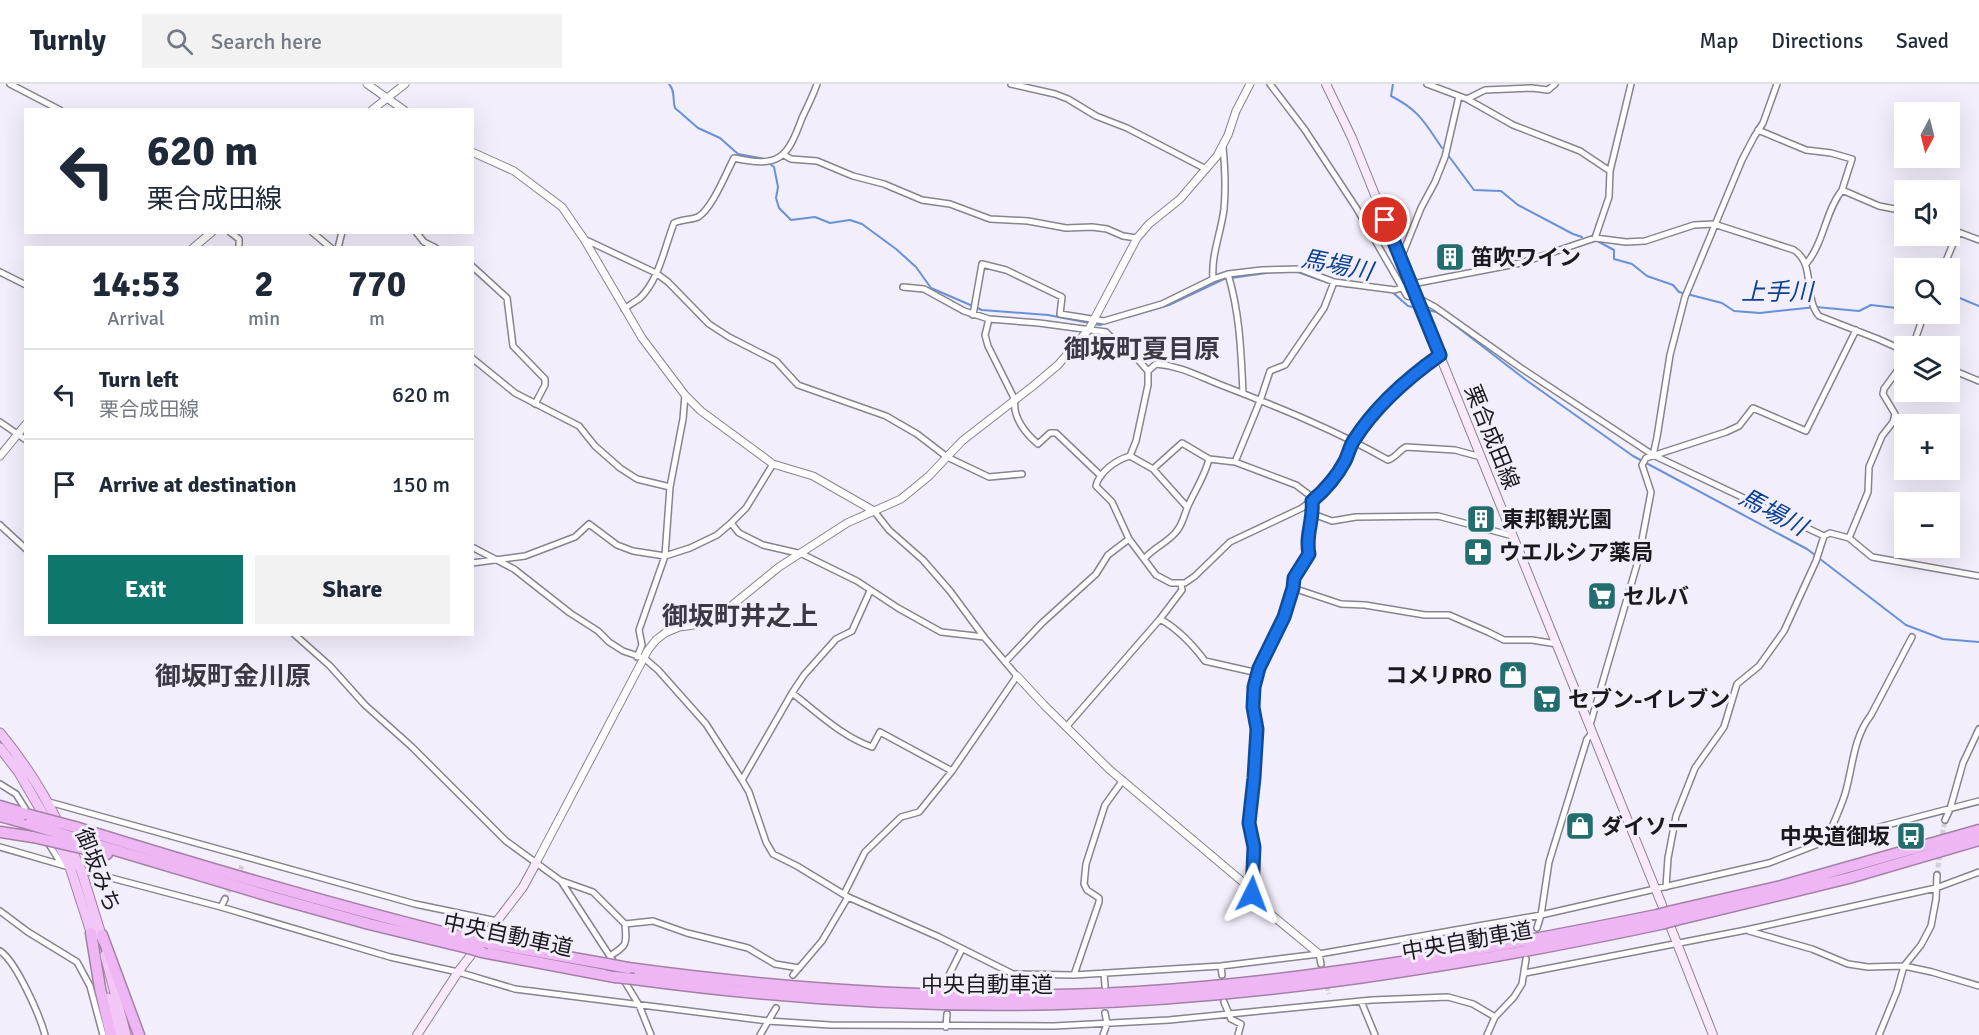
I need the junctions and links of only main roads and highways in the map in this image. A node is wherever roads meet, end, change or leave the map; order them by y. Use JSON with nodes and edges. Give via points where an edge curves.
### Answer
{"nodes":[{"id":1,"x":1326,"y":84,"type":"edge"},
{"id":2,"x":0,"y":733,"type":"edge"},
{"id":3,"x":0,"y":748,"type":"edge"},
{"id":4,"x":0,"y":806,"type":"edge"},
{"id":5,"x":0,"y":816,"type":"edge"},
{"id":6,"x":28,"y":819,"type":"junction"},
{"id":7,"x":1979,"y":830,"type":"edge"},
{"id":8,"x":0,"y":832,"type":"edge"},
{"id":9,"x":78,"y":838,"type":"junction"},
{"id":10,"x":1979,"y":840,"type":"edge"},
{"id":11,"x":536,"y":863,"type":"road end"},
{"id":12,"x":1666,"y":917,"type":"junction"},
{"id":13,"x":97,"y":934,"type":"junction"},
{"id":14,"x":471,"y":944,"type":"junction"},
{"id":15,"x":486,"y":947,"type":"junction"},
{"id":16,"x":111,"y":1035,"type":"edge"},
{"id":17,"x":117,"y":1035,"type":"edge"},
{"id":18,"x":126,"y":1035,"type":"edge"},
{"id":19,"x":139,"y":1035,"type":"edge"},
{"id":20,"x":417,"y":1035,"type":"edge"},
{"id":21,"x":1713,"y":1035,"type":"edge"}],
"edges":[{"from":1,"to":12,"type":"main road","name":"栗合成田線","via":[[1419,301]]},
{"from":2,"to":13,"type":"highway","name":"御坂みち","via":[[49,802],[81,870]]},
{"from":3,"to":13,"type":"highway","name":"御坂みち","via":[[44,813]]},
{"from":4,"to":6,"type":"highway","name":"中央自動車道"},
{"from":5,"to":6,"type":"highway","name":"中央自動車道"},
{"from":6,"to":9,"type":"highway","name":"中央自動車道","bridge":true},
{"from":7,"to":12,"type":"highway","name":"中央自動車道"},
{"from":8,"to":9,"type":"highway","bridge":true},
{"from":9,"to":14,"type":"highway","name":"中央自動車道"},
{"from":9,"to":14,"type":"highway","name":"中央自動車道","via":[[369,924]]},
{"from":10,"to":12,"type":"highway","name":"中央自動車道","via":[[1849,878]]},
{"from":11,"to":20,"type":"main road"},
{"from":12,"to":15,"type":"highway","name":"中央自動車道","bridge":true,"via":[[1390,964],[1216,985],[1057,995],[879,993],[777,986],[628,968],[608,960]]},
{"from":12,"to":15,"type":"highway","name":"中央自動車道","bridge":true,"via":[[1561,945],[1390,974],[1217,995],[1036,1004],[776,996],[615,977]]},
{"from":12,"to":21,"type":"main road","name":"栗合成田線"},
{"from":13,"to":16,"type":"highway","via":[[100,988]]},
{"from":13,"to":17,"type":"highway","name":"御坂みち"},
{"from":13,"to":18,"type":"highway","name":"御坂みち"},
{"from":13,"to":19,"type":"highway"},
{"from":14,"to":15,"type":"highway","name":"中央自動車道","bridge":true}]}
